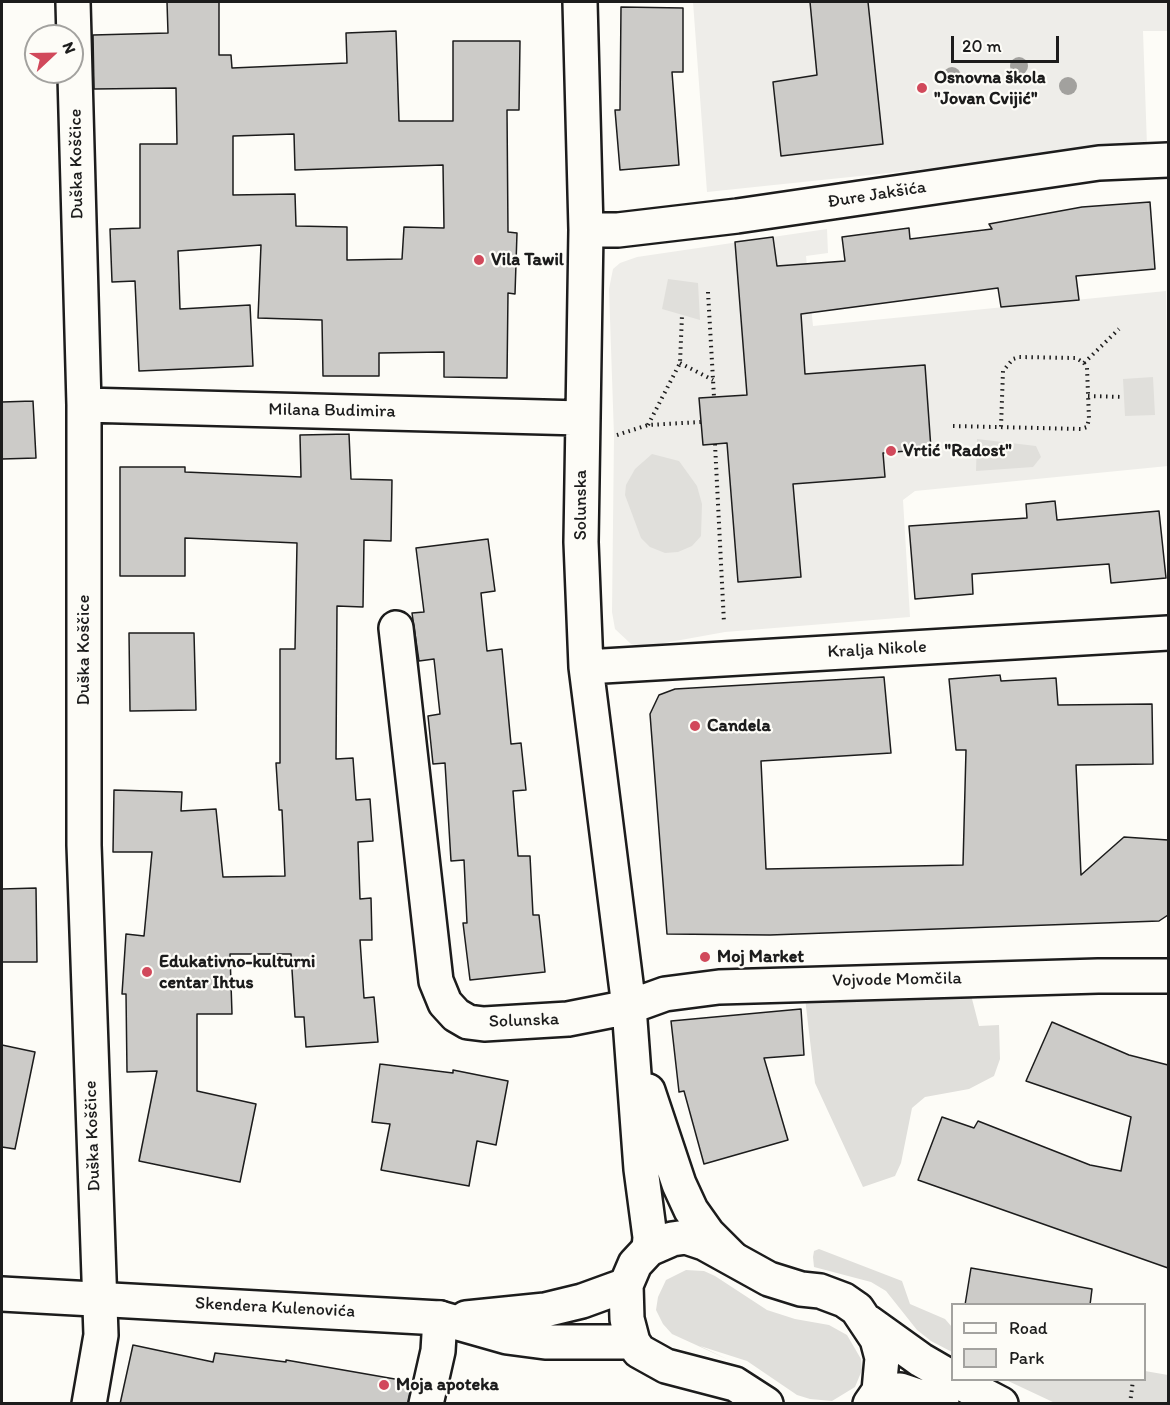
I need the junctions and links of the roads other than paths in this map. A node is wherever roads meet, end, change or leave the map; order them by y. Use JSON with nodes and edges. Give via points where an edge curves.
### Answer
{"nodes":[{"id":1,"x":73,"y":2,"type":"edge"},
{"id":2,"x":580,"y":2,"type":"edge"},
{"id":3,"x":1168,"y":160,"type":"edge"},
{"id":4,"x":586,"y":230,"type":"junction"},
{"id":5,"x":84,"y":405,"type":"junction"},
{"id":6,"x":581,"y":418,"type":"junction"},
{"id":7,"x":396,"y":628,"type":"dead end"},
{"id":8,"x":1168,"y":633,"type":"edge"},
{"id":9,"x":586,"y":667,"type":"junction"},
{"id":10,"x":1168,"y":976,"type":"edge"},
{"id":11,"x":629,"y":1007,"type":"junction"},
{"id":12,"x":631,"y":1040,"type":"junction"},
{"id":13,"x":649,"y":1249,"type":"junction"},
{"id":14,"x":734,"y":1260,"type":"junction"},
{"id":15,"x":626,"y":1284,"type":"junction"},
{"id":16,"x":2,"y":1294,"type":"edge"},
{"id":17,"x":98,"y":1298,"type":"junction"},
{"id":18,"x":446,"y":1319,"type":"junction"},
{"id":19,"x":868,"y":1322,"type":"junction"},
{"id":20,"x":633,"y":1342,"type":"junction"},
{"id":21,"x":951,"y":1377,"type":"edge"},
{"id":22,"x":958,"y":1381,"type":"edge"},
{"id":23,"x":878,"y":1399,"type":"edge"},
{"id":24,"x":89,"y":1404,"type":"edge"},
{"id":25,"x":426,"y":1404,"type":"edge"},
{"id":26,"x":766,"y":1404,"type":"edge"},
{"id":27,"x":942,"y":1404,"type":"edge"},
{"id":28,"x":1001,"y":1404,"type":"edge"}],
"edges":[{"from":1,"to":5,"type":"street","name":"Duška Koščice"},
{"from":2,"to":4,"type":"street","name":"Solunska"},
{"from":3,"to":4,"type":"street","name":"Đure Jakšića","via":[[1099,163],[737,216]]},
{"from":4,"to":6,"type":"street","name":"Solunska"},
{"from":5,"to":6,"type":"street","name":"Milana Budimira"},
{"from":5,"to":17,"type":"street","name":"Duška Koščice","via":[[84,845]]},
{"from":6,"to":9,"type":"street","name":"Solunska"},
{"from":7,"to":11,"type":"street","name":"Solunska","via":[[433,958],[439,993],[445,1003],[468,1022],[484,1024],[568,1019]]},
{"from":8,"to":9,"type":"street","name":"Kralja Nikole"},
{"from":9,"to":11,"type":"street","name":"Solunska"},
{"from":10,"to":11,"type":"street","name":"Vojvode Momčila","via":[[718,987],[665,994]]},
{"from":11,"to":12,"type":"street","name":"Solunska"},
{"from":12,"to":13,"type":"street","name":"Solunska"},
{"from":12,"to":14,"type":"street","name":"Solunska","via":[[683,1193],[708,1234]]},
{"from":13,"to":14,"type":"street","via":[[686,1237]]},
{"from":13,"to":15,"type":"street","via":[[635,1264]]},
{"from":14,"to":19,"type":"street","via":[[769,1279],[844,1300]]},
{"from":15,"to":18,"type":"street","name":"Skendera Kulenovića","via":[[545,1310]]},
{"from":15,"to":20,"type":"street","via":[[627,1319]]},
{"from":16,"to":17,"type":"street","name":"Skendera Kulenovića"},
{"from":17,"to":18,"type":"street","name":"Skendera Kulenovića"},
{"from":17,"to":24,"type":"street","via":[[101,1335]]},
{"from":18,"to":20,"type":"street","name":"Skendera Kulenovića","via":[[507,1337],[545,1342]]},
{"from":18,"to":25,"type":"street"},
{"from":19,"to":21,"type":"street"},
{"from":19,"to":23,"type":"street","via":[[882,1358]]},
{"from":20,"to":26,"type":"street","via":[[639,1351],[666,1366],[735,1384]]},
{"from":22,"to":28,"type":"street"},
{"from":23,"to":27,"type":"street","via":[[900,1390]]}]}
